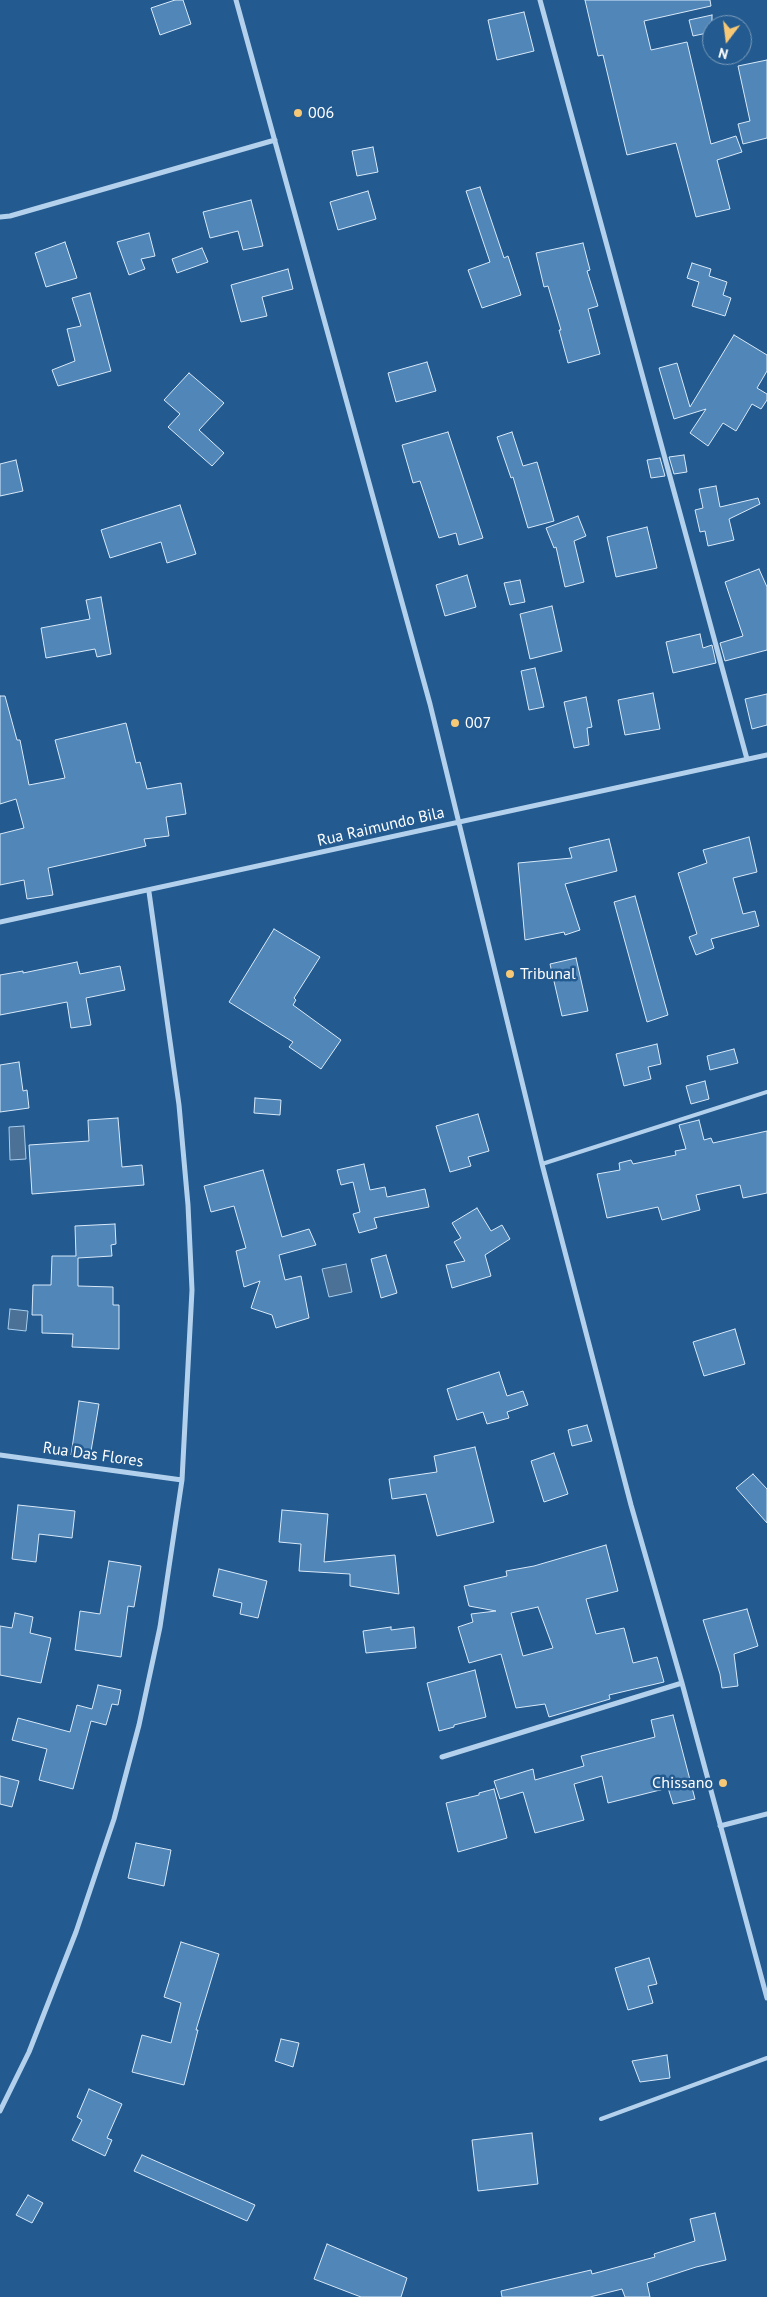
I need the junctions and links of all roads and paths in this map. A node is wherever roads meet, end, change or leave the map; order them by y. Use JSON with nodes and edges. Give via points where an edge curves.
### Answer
{"nodes":[{"id":1,"x":236,"y":0,"type":"edge"},
{"id":2,"x":540,"y":0,"type":"edge"},
{"id":3,"x":275,"y":140,"type":"junction"},
{"id":4,"x":0,"y":217,"type":"edge"},
{"id":5,"x":767,"y":755,"type":"edge"},
{"id":6,"x":747,"y":759,"type":"junction"},
{"id":7,"x":458,"y":823,"type":"junction"},
{"id":8,"x":149,"y":892,"type":"junction"},
{"id":9,"x":0,"y":922,"type":"edge"},
{"id":10,"x":767,"y":1092,"type":"edge"},
{"id":11,"x":542,"y":1164,"type":"junction"},
{"id":12,"x":0,"y":1455,"type":"edge"},
{"id":13,"x":182,"y":1480,"type":"junction"},
{"id":14,"x":682,"y":1683,"type":"junction"},
{"id":15,"x":442,"y":1757,"type":"dead end"},
{"id":16,"x":767,"y":1814,"type":"edge"},
{"id":17,"x":720,"y":1826,"type":"junction"},
{"id":18,"x":767,"y":1998,"type":"edge"},
{"id":19,"x":767,"y":2058,"type":"edge"},
{"id":20,"x":0,"y":2111,"type":"edge"},
{"id":21,"x":601,"y":2119,"type":"dead end"}],
"edges":[{"from":1,"to":3,"type":"street"},
{"from":2,"to":6,"type":"street"},
{"from":3,"to":4,"type":"street"},
{"from":3,"to":7,"type":"street","via":[[430,704]]},
{"from":5,"to":6,"type":"street","name":"Rua Raimundo Bila"},
{"from":6,"to":7,"type":"street","name":"Rua Raimundo Bila"},
{"from":7,"to":8,"type":"street","name":"Rua Raimundo Bila"},
{"from":7,"to":11,"type":"street"},
{"from":8,"to":9,"type":"street","name":"Rua Raimundo Bila"},
{"from":8,"to":13,"type":"street","via":[[179,1105],[188,1206],[192,1290]]},
{"from":10,"to":11,"type":"lane"},
{"from":11,"to":14,"type":"street","via":[[631,1505]]},
{"from":12,"to":13,"type":"street","name":"Rua Das Flores"},
{"from":13,"to":20,"type":"street","via":[[160,1627],[114,1819],[29,2052]]},
{"from":14,"to":15,"type":"street"},
{"from":14,"to":17,"type":"street"},
{"from":16,"to":17,"type":"street"},
{"from":17,"to":18,"type":"street"},
{"from":19,"to":21,"type":"lane"}]}
